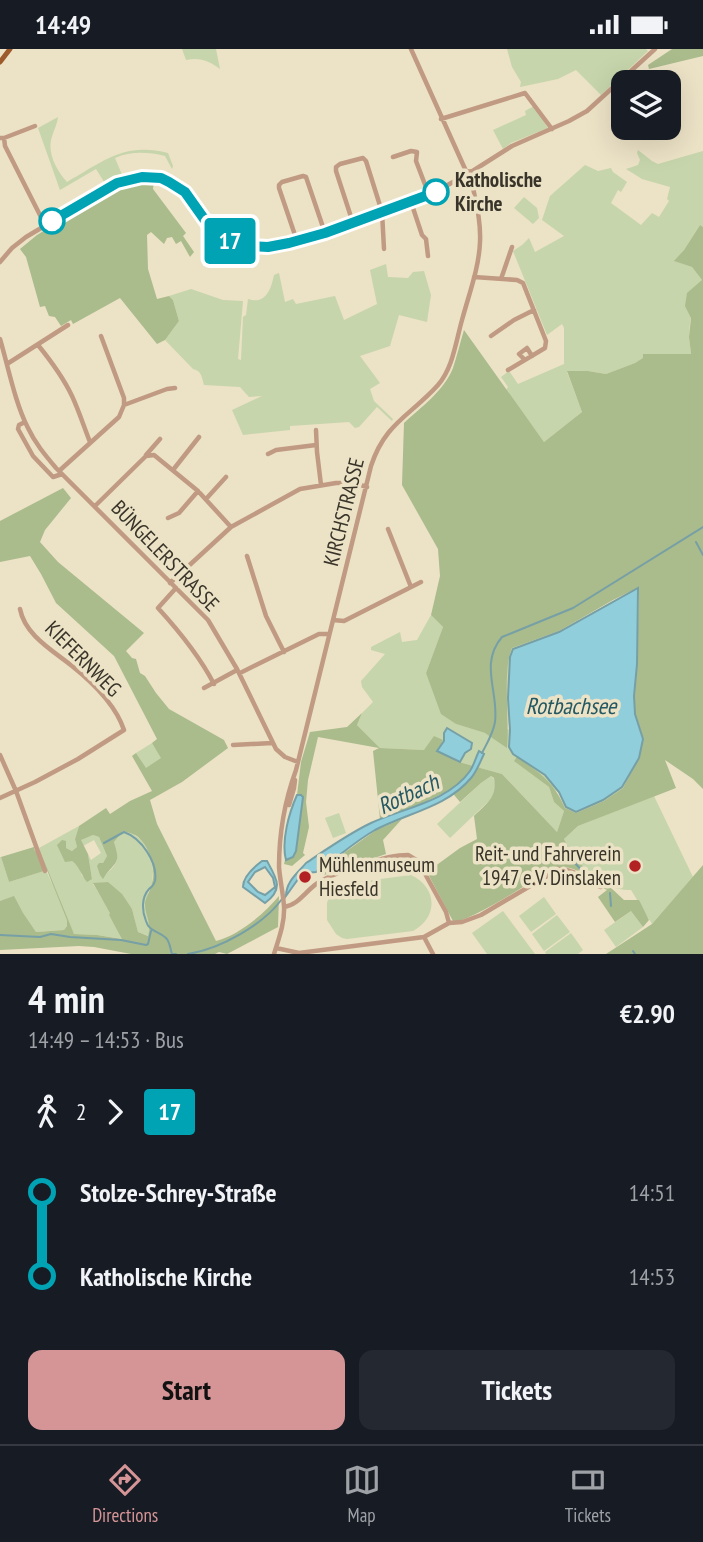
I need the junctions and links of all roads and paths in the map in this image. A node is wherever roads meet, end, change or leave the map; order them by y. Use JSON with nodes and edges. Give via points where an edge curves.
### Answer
{"nodes":[{"id":1,"x":10,"y":49,"type":"edge"},
{"id":2,"x":411,"y":49,"type":"edge"},
{"id":3,"x":655,"y":49,"type":"edge"},
{"id":4,"x":0,"y":62,"type":"edge"},
{"id":5,"x":441,"y":119,"type":"junction"},
{"id":6,"x":36,"y":126,"type":"dead end"},
{"id":7,"x":552,"y":128,"type":"junction"},
{"id":8,"x":2,"y":138,"type":"edge"},
{"id":9,"x":393,"y":157,"type":"dead end"},
{"id":10,"x":467,"y":178,"type":"junction"},
{"id":11,"x":429,"y":195,"type":"junction"},
{"id":12,"x":411,"y":202,"type":"junction"},
{"id":13,"x":382,"y":212,"type":"junction"},
{"id":14,"x":353,"y":223,"type":"junction"},
{"id":15,"x":45,"y":225,"type":"junction"},
{"id":16,"x":325,"y":233,"type":"junction"},
{"id":17,"x":297,"y":241,"type":"junction"},
{"id":18,"x":512,"y":247,"type":"dead end"},
{"id":19,"x":384,"y":249,"type":"dead end"},
{"id":20,"x":428,"y":256,"type":"dead end"},
{"id":21,"x":0,"y":262,"type":"edge"},
{"id":22,"x":474,"y":277,"type":"junction"},
{"id":23,"x":501,"y":279,"type":"junction"},
{"id":24,"x":534,"y":310,"type":"junction"},
{"id":25,"x":68,"y":325,"type":"dead end"},
{"id":26,"x":101,"y":336,"type":"dead end"},
{"id":27,"x":491,"y":336,"type":"dead end"},
{"id":28,"x":0,"y":339,"type":"edge"},
{"id":29,"x":38,"y":345,"type":"junction"},
{"id":30,"x":7,"y":364,"type":"junction"},
{"id":31,"x":508,"y":370,"type":"dead end"},
{"id":32,"x":175,"y":388,"type":"dead end"},
{"id":33,"x":124,"y":405,"type":"junction"},
{"id":34,"x":25,"y":422,"type":"junction"},
{"id":35,"x":316,"y":431,"type":"dead end"},
{"id":36,"x":198,"y":437,"type":"dead end"},
{"id":37,"x":160,"y":439,"type":"dead end"},
{"id":38,"x":90,"y":442,"type":"junction"},
{"id":39,"x":316,"y":445,"type":"junction"},
{"id":40,"x":268,"y":454,"type":"dead end"},
{"id":41,"x":146,"y":456,"type":"junction"},
{"id":42,"x":173,"y":470,"type":"junction"},
{"id":43,"x":60,"y":473,"type":"junction"},
{"id":44,"x":226,"y":477,"type":"dead end"},
{"id":45,"x":321,"y":485,"type":"junction"},
{"id":46,"x":367,"y":487,"type":"junction"},
{"id":47,"x":198,"y":491,"type":"junction"},
{"id":48,"x":206,"y":499,"type":"junction"},
{"id":49,"x":95,"y":506,"type":"junction"},
{"id":50,"x":168,"y":518,"type":"dead end"},
{"id":51,"x":230,"y":527,"type":"junction"},
{"id":52,"x":387,"y":529,"type":"dead end"},
{"id":53,"x":247,"y":557,"type":"dead end"},
{"id":54,"x":421,"y":582,"type":"dead end"},
{"id":55,"x":170,"y":583,"type":"junction"},
{"id":56,"x":411,"y":587,"type":"junction"},
{"id":57,"x":176,"y":588,"type":"junction"},
{"id":58,"x":20,"y":609,"type":"dead end"},
{"id":59,"x":334,"y":620,"type":"junction"},
{"id":60,"x":329,"y":634,"type":"junction"},
{"id":61,"x":284,"y":652,"type":"junction"},
{"id":62,"x":239,"y":671,"type":"junction"},
{"id":63,"x":214,"y":684,"type":"junction"},
{"id":64,"x":204,"y":688,"type":"dead end"},
{"id":65,"x":272,"y":743,"type":"junction"},
{"id":66,"x":233,"y":745,"type":"dead end"},
{"id":67,"x":0,"y":755,"type":"edge"},
{"id":68,"x":298,"y":762,"type":"junction"},
{"id":69,"x":16,"y":791,"type":"junction"},
{"id":70,"x":0,"y":797,"type":"edge"},
{"id":71,"x":45,"y":871,"type":"dead end"},
{"id":72,"x":601,"y":887,"type":"dead end"},
{"id":73,"x":284,"y":904,"type":"junction"},
{"id":74,"x":449,"y":923,"type":"junction"},
{"id":75,"x":424,"y":937,"type":"junction"},
{"id":76,"x":275,"y":951,"type":"edge"},
{"id":77,"x":337,"y":951,"type":"edge"},
{"id":78,"x":433,"y":954,"type":"edge"}],
"edges":[{"from":1,"to":4,"type":"main road"},
{"from":2,"to":5,"type":"street","name":"KIRCHSTRASSE"},
{"from":3,"to":7,"type":"street","via":[[587,111]]},
{"from":5,"to":7,"type":"street","via":[[526,93]]},
{"from":5,"to":10,"type":"street","name":"KIRCHSTRASSE"},
{"from":6,"to":8,"type":"street"},
{"from":7,"to":10,"type":"street","via":[[522,141]]},
{"from":8,"to":15,"type":"street"},
{"from":9,"to":11,"type":"street","via":[[417,152]]},
{"from":10,"to":11,"type":"street"},
{"from":10,"to":22,"type":"street","name":"KIRCHSTRASSE","via":[[480,220]]},
{"from":11,"to":12,"type":"street"},
{"from":12,"to":13,"type":"street"},
{"from":12,"to":20,"type":"street"},
{"from":13,"to":14,"type":"street"},
{"from":13,"to":14,"type":"street","via":[[366,161],[360,158],[340,164],[336,171]]},
{"from":13,"to":19,"type":"street"},
{"from":14,"to":16,"type":"street"},
{"from":15,"to":17,"type":"street","via":[[117,183],[151,177],[185,192],[225,239],[255,247]]},
{"from":15,"to":21,"type":"street"},
{"from":16,"to":17,"type":"street"},
{"from":16,"to":17,"type":"street","via":[[303,176],[279,185]]},
{"from":18,"to":23,"type":"street"},
{"from":22,"to":23,"type":"street"},
{"from":22,"to":46,"type":"street","name":"KIRCHSTRASSE","via":[[445,374],[388,431],[375,453]]},
{"from":23,"to":24,"type":"street","via":[[523,283]]},
{"from":24,"to":27,"type":"street"},
{"from":24,"to":31,"type":"street","via":[[545,348]]},
{"from":25,"to":29,"type":"street"},
{"from":26,"to":33,"type":"street"},
{"from":28,"to":30,"type":"street","name":"BÜNGELERSTRASSE"},
{"from":29,"to":30,"type":"street"},
{"from":29,"to":38,"type":"street","via":[[73,396]]},
{"from":30,"to":34,"type":"street","name":"BÜNGELERSTRASSE"},
{"from":32,"to":33,"type":"street"},
{"from":33,"to":38,"type":"street","via":[[119,417]]},
{"from":34,"to":43,"type":"street","name":"BÜNGELERSTRASSE"},
{"from":34,"to":43,"type":"street","name":"BÜNGELERSTRASSE","via":[[18,429],[33,456],[53,477]]},
{"from":35,"to":39,"type":"street"},
{"from":36,"to":42,"type":"street"},
{"from":37,"to":41,"type":"street"},
{"from":38,"to":43,"type":"street"},
{"from":39,"to":40,"type":"street"},
{"from":39,"to":45,"type":"street"},
{"from":41,"to":42,"type":"street","via":[[154,455]]},
{"from":41,"to":49,"type":"street"},
{"from":42,"to":47,"type":"street"},
{"from":43,"to":49,"type":"street","name":"BÜNGELERSTRASSE"},
{"from":44,"to":48,"type":"street"},
{"from":45,"to":46,"type":"street"},
{"from":45,"to":51,"type":"street","via":[[300,489]]},
{"from":46,"to":59,"type":"street","name":"KIRCHSTRASSE"},
{"from":47,"to":48,"type":"street"},
{"from":47,"to":50,"type":"street"},
{"from":48,"to":51,"type":"street"},
{"from":49,"to":55,"type":"street","name":"BÜNGELERSTRASSE"},
{"from":51,"to":55,"type":"street"},
{"from":52,"to":56,"type":"street"},
{"from":53,"to":61,"type":"street","via":[[266,616]]},
{"from":54,"to":56,"type":"street"},
{"from":55,"to":57,"type":"street","name":"BÜNGELERSTRASSE"},
{"from":56,"to":59,"type":"street","via":[[344,621]]},
{"from":57,"to":62,"type":"street","name":"BÜNGELERSTRASSE","via":[[208,620]]},
{"from":57,"to":63,"type":"street","via":[[158,608]]},
{"from":58,"to":69,"type":"street","name":"KIEFERNWEG","via":[[36,637],[81,673],[124,727],[78,759]]},
{"from":59,"to":60,"type":"street","name":"KIRCHSTRASSE"},
{"from":60,"to":61,"type":"street","via":[[319,634]]},
{"from":60,"to":68,"type":"street","name":"KIRCHSTRASSE"},
{"from":61,"to":62,"type":"street"},
{"from":62,"to":63,"type":"street"},
{"from":62,"to":65,"type":"street","name":"BÜNGELERSTRASSE"},
{"from":63,"to":64,"type":"street"},
{"from":65,"to":66,"type":"street"},
{"from":65,"to":68,"type":"street","name":"BÜNGELERSTRASSE"},
{"from":67,"to":69,"type":"street"},
{"from":68,"to":73,"type":"street","name":"KIRCHSTRASSE","via":[[279,848]]},
{"from":69,"to":70,"type":"street"},
{"from":69,"to":71,"type":"street"},
{"from":72,"to":74,"type":"street","via":[[573,871],[559,869],[481,915]]},
{"from":73,"to":74,"type":"street","via":[[297,903],[318,883],[349,870],[404,855],[422,867]]},
{"from":73,"to":76,"type":"street","name":"KIRCHSTRASSE"},
{"from":74,"to":75,"type":"street"},
{"from":75,"to":77,"type":"street"},
{"from":75,"to":78,"type":"street"},
{"from":76,"to":77,"type":"street"}]}
